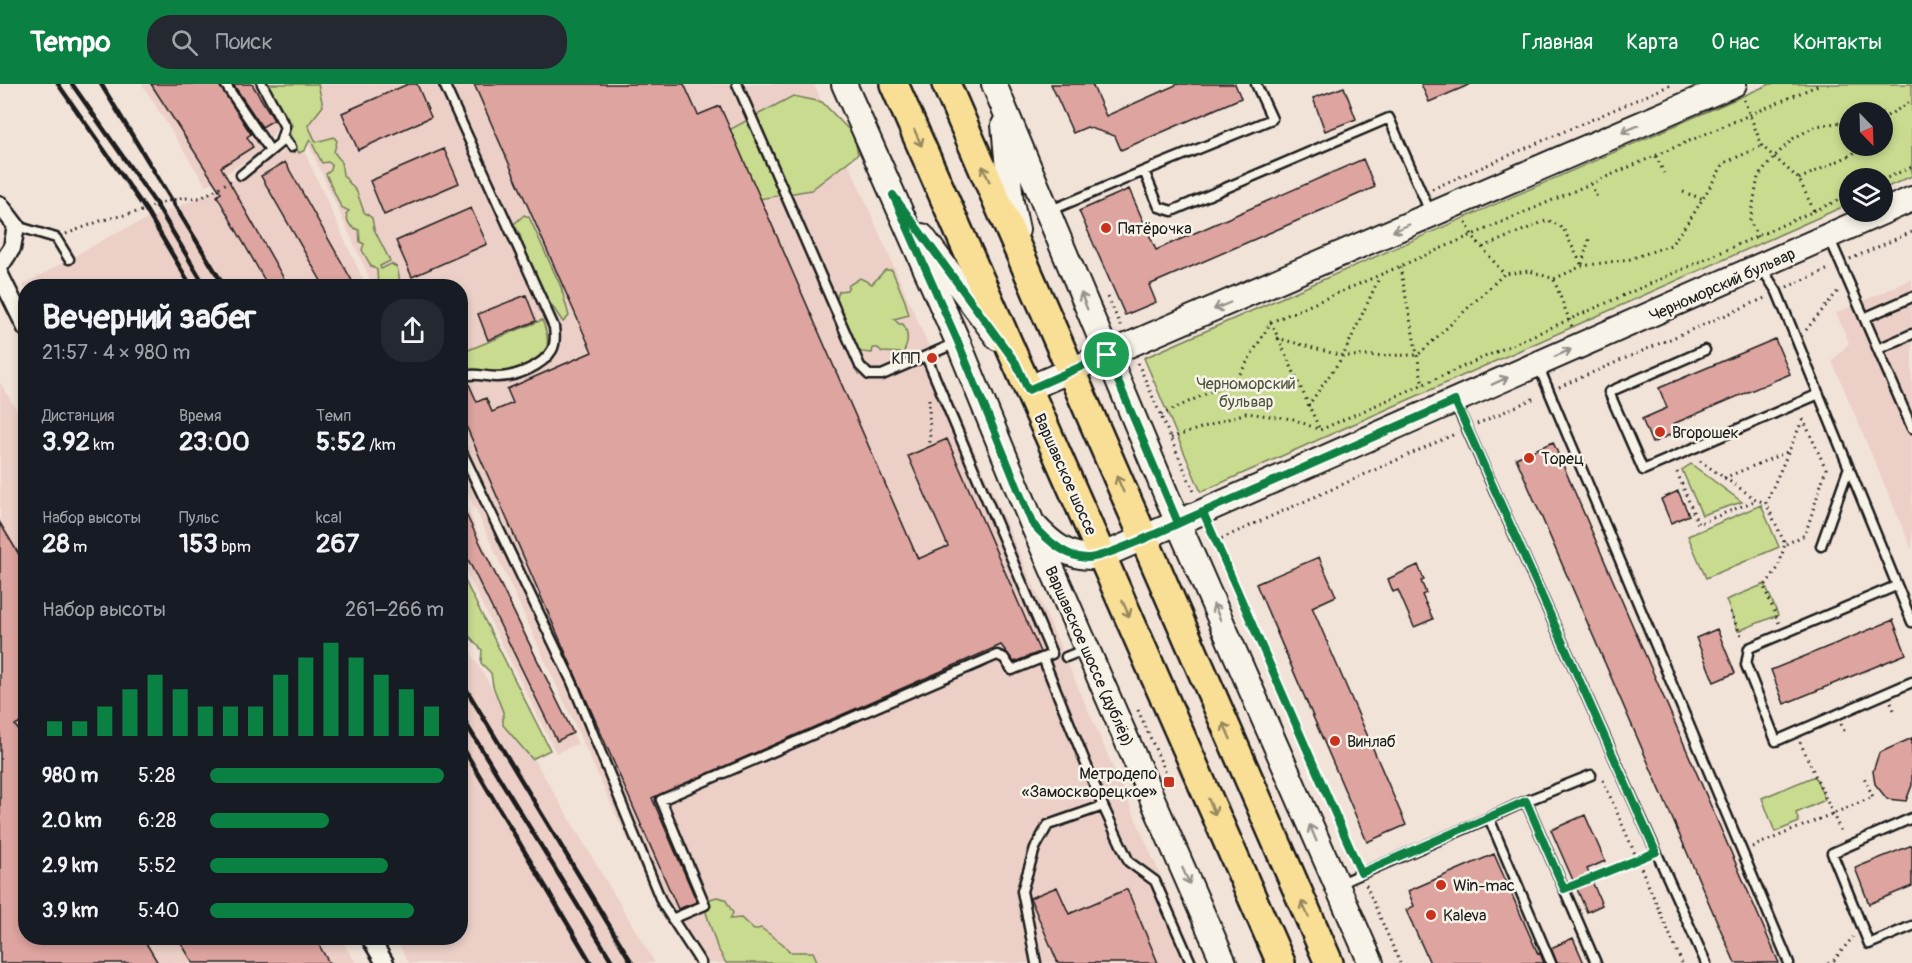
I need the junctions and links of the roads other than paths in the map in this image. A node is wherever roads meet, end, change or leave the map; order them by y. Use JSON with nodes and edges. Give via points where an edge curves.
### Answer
{"nodes":[{"id":1,"x":225,"y":84,"type":"edge"},
{"id":2,"x":262,"y":84,"type":"edge"},
{"id":3,"x":444,"y":84,"type":"edge"},
{"id":4,"x":737,"y":84,"type":"edge"},
{"id":5,"x":844,"y":84,"type":"edge"},
{"id":6,"x":894,"y":84,"type":"edge"},
{"id":7,"x":946,"y":84,"type":"edge"},
{"id":8,"x":1256,"y":84,"type":"edge"},
{"id":9,"x":1738,"y":89,"type":"edge"},
{"id":10,"x":1001,"y":93,"type":"edge"},
{"id":11,"x":282,"y":136,"type":"junction"},
{"id":12,"x":291,"y":147,"type":"dead end"},
{"id":13,"x":270,"y":150,"type":"junction"},
{"id":14,"x":1144,"y":171,"type":"junction"},
{"id":15,"x":241,"y":175,"type":"road end"},
{"id":16,"x":893,"y":195,"type":"junction"},
{"id":17,"x":1912,"y":199,"type":"edge"},
{"id":18,"x":0,"y":205,"type":"edge"},
{"id":19,"x":1047,"y":212,"type":"junction"},
{"id":20,"x":1432,"y":215,"type":"junction"},
{"id":21,"x":16,"y":226,"type":"junction"},
{"id":22,"x":1829,"y":236,"type":"junction"},
{"id":23,"x":69,"y":259,"type":"dead end"},
{"id":24,"x":0,"y":266,"type":"edge"},
{"id":25,"x":1026,"y":267,"type":"junction"},
{"id":26,"x":1761,"y":267,"type":"junction"},
{"id":27,"x":0,"y":275,"type":"edge"},
{"id":28,"x":1912,"y":297,"type":"edge"},
{"id":29,"x":18,"y":312,"type":"edge"},
{"id":30,"x":1864,"y":318,"type":"junction"},
{"id":31,"x":1912,"y":334,"type":"edge"},
{"id":32,"x":958,"y":342,"type":"junction"},
{"id":33,"x":1878,"y":349,"type":"junction"},
{"id":34,"x":1705,"y":350,"type":"dead end"},
{"id":35,"x":1107,"y":355,"type":"junction"},
{"id":36,"x":927,"y":358,"type":"junction"},
{"id":37,"x":1016,"y":363,"type":"junction"},
{"id":38,"x":1537,"y":365,"type":"junction"},
{"id":39,"x":1071,"y":371,"type":"junction"},
{"id":40,"x":468,"y":374,"type":"edge"},
{"id":41,"x":1028,"y":390,"type":"junction"},
{"id":42,"x":1819,"y":394,"type":"junction"},
{"id":43,"x":1455,"y":401,"type":"junction"},
{"id":44,"x":1912,"y":428,"type":"edge"},
{"id":45,"x":468,"y":465,"type":"edge"},
{"id":46,"x":1849,"y":467,"type":"junction"},
{"id":47,"x":1032,"y":523,"type":"junction"},
{"id":48,"x":1178,"y":523,"type":"junction"},
{"id":49,"x":1143,"y":538,"type":"junction"},
{"id":50,"x":1821,"y":546,"type":"dead end"},
{"id":51,"x":1102,"y":556,"type":"junction"},
{"id":52,"x":1896,"y":586,"type":"junction"},
{"id":53,"x":1912,"y":622,"type":"edge"},
{"id":54,"x":1043,"y":658,"type":"junction"},
{"id":55,"x":1912,"y":682,"type":"edge"},
{"id":56,"x":1595,"y":773,"type":"road end"},
{"id":57,"x":1526,"y":801,"type":"junction"},
{"id":58,"x":1103,"y":806,"type":"junction"},
{"id":59,"x":1489,"y":818,"type":"junction"},
{"id":60,"x":1912,"y":819,"type":"edge"},
{"id":61,"x":1335,"y":885,"type":"junction"},
{"id":62,"x":672,"y":919,"type":"junction"},
{"id":63,"x":1912,"y":926,"type":"edge"},
{"id":64,"x":374,"y":945,"type":"edge"},
{"id":65,"x":1220,"y":959,"type":"edge"},
{"id":66,"x":385,"y":963,"type":"edge"},
{"id":67,"x":700,"y":963,"type":"edge"},
{"id":68,"x":1036,"y":963,"type":"edge"},
{"id":69,"x":1191,"y":963,"type":"edge"},
{"id":70,"x":1281,"y":963,"type":"edge"},
{"id":71,"x":1329,"y":963,"type":"edge"},
{"id":72,"x":1371,"y":963,"type":"edge"},
{"id":73,"x":1551,"y":963,"type":"edge"},
{"id":74,"x":1596,"y":963,"type":"edge"},
{"id":75,"x":1706,"y":963,"type":"edge"},
{"id":76,"x":1789,"y":963,"type":"edge"}],
"edges":[{"from":1,"to":13,"type":"lane"},
{"from":2,"to":11,"type":"lane","via":[[285,127]]},
{"from":3,"to":40,"type":"lane","via":[[554,327],[555,338],[552,351],[526,370],[498,377]]},
{"from":4,"to":36,"type":"lane","via":[[860,366],[869,375],[882,375]]},
{"from":5,"to":16,"type":"street","name":"Варшавское шоссе (дублёр)"},
{"from":6,"to":37,"type":"main road","name":"Варшавское шоссе","one_way":true},
{"from":25,"to":7,"type":"main road","one_way":true},
{"from":8,"to":14,"type":"lane","via":[[1272,119]]},
{"from":9,"to":20,"type":"street","one_way":true},
{"from":10,"to":19,"type":"street"},
{"from":10,"to":25,"type":"street","via":[[1011,202]]},
{"from":11,"to":12,"type":"lane"},
{"from":11,"to":13,"type":"lane","via":[[280,143]]},
{"from":13,"to":15,"type":"lane"},
{"from":14,"to":19,"type":"lane"},
{"from":14,"to":20,"type":"lane","via":[[1159,207],[1172,211],[1389,118]]},
{"from":16,"to":32,"type":"street","name":"Варшавское шоссе (дублёр)"},
{"from":16,"to":37,"type":"street"},
{"from":17,"to":22,"type":"street","name":"Черноморский бульвар"},
{"from":18,"to":21,"type":"street"},
{"from":35,"to":19,"type":"street","one_way":true},
{"from":20,"to":35,"type":"street","one_way":true},
{"from":21,"to":23,"type":"lane","via":[[56,238]]},
{"from":21,"to":24,"type":"street","via":[[12,248]]},
{"from":22,"to":26,"type":"street","name":"Черноморский бульвар"},
{"from":22,"to":30,"type":"lane"},
{"from":25,"to":39,"type":"main road"},
{"from":38,"to":26,"type":"street","name":"Черноморский бульвар","one_way":true},
{"from":26,"to":42,"type":"lane","via":[[1777,292]]},
{"from":27,"to":29,"type":"street"},
{"from":28,"to":30,"type":"lane"},
{"from":30,"to":33,"type":"lane"},
{"from":31,"to":33,"type":"lane"},
{"from":32,"to":36,"type":"lane"},
{"from":32,"to":47,"type":"street","name":"Варшавское шоссе (дублёр)"},
{"from":33,"to":44,"type":"lane"},
{"from":34,"to":42,"type":"lane","via":[[1609,392],[1643,470]]},
{"from":35,"to":39,"type":"street"},
{"from":35,"to":48,"type":"street"},
{"from":36,"to":54,"type":"lane","via":[[1052,654]]},
{"from":37,"to":41,"type":"main road","name":"Варшавское шоссе"},
{"from":43,"to":38,"type":"street","name":"Черноморский бульвар","one_way":true},
{"from":38,"to":76,"type":"lane"},
{"from":39,"to":41,"type":"street"},
{"from":49,"to":39,"type":"main road","one_way":true},
{"from":41,"to":51,"type":"main road","name":"Варшавское шоссе"},
{"from":42,"to":46,"type":"lane"},
{"from":43,"to":48,"type":"street","name":"Черноморский бульвар"},
{"from":43,"to":75,"type":"lane"},
{"from":45,"to":62,"type":"lane","via":[[572,682]]},
{"from":46,"to":50,"type":"lane"},
{"from":46,"to":52,"type":"lane"},
{"from":47,"to":51,"type":"street","via":[[1067,552],[1085,558]]},
{"from":47,"to":65,"type":"street","name":"Варшавское шоссе (дублёр)","one_way":true,"via":[[1076,653]]},
{"from":48,"to":49,"type":"street","name":"Черноморский бульвар"},
{"from":61,"to":48,"type":"street","one_way":true},
{"from":49,"to":51,"type":"street","name":"Черноморский бульвар"},
{"from":71,"to":49,"type":"main road","one_way":true},
{"from":51,"to":70,"type":"main road","name":"Варшавское шоссе","one_way":true},
{"from":52,"to":53,"type":"lane"},
{"from":52,"to":55,"type":"lane","via":[[1749,648],[1746,665],[1776,741]]},
{"from":54,"to":58,"type":"lane"},
{"from":54,"to":62,"type":"lane","via":[[1012,670],[1004,658],[996,655],[661,800],[705,905]]},
{"from":56,"to":57,"type":"lane"},
{"from":57,"to":59,"type":"lane"},
{"from":57,"to":74,"type":"lane"},
{"from":58,"to":68,"type":"lane","via":[[1048,825],[1035,848],[1022,891]]},
{"from":58,"to":69,"type":"lane","via":[[1129,862],[1155,881]]},
{"from":59,"to":61,"type":"lane"},
{"from":59,"to":73,"type":"lane"},
{"from":60,"to":63,"type":"lane","via":[[1832,853],[1869,944]]},
{"from":61,"to":72,"type":"street"},
{"from":62,"to":67,"type":"lane"},
{"from":64,"to":66,"type":"street"}]}
